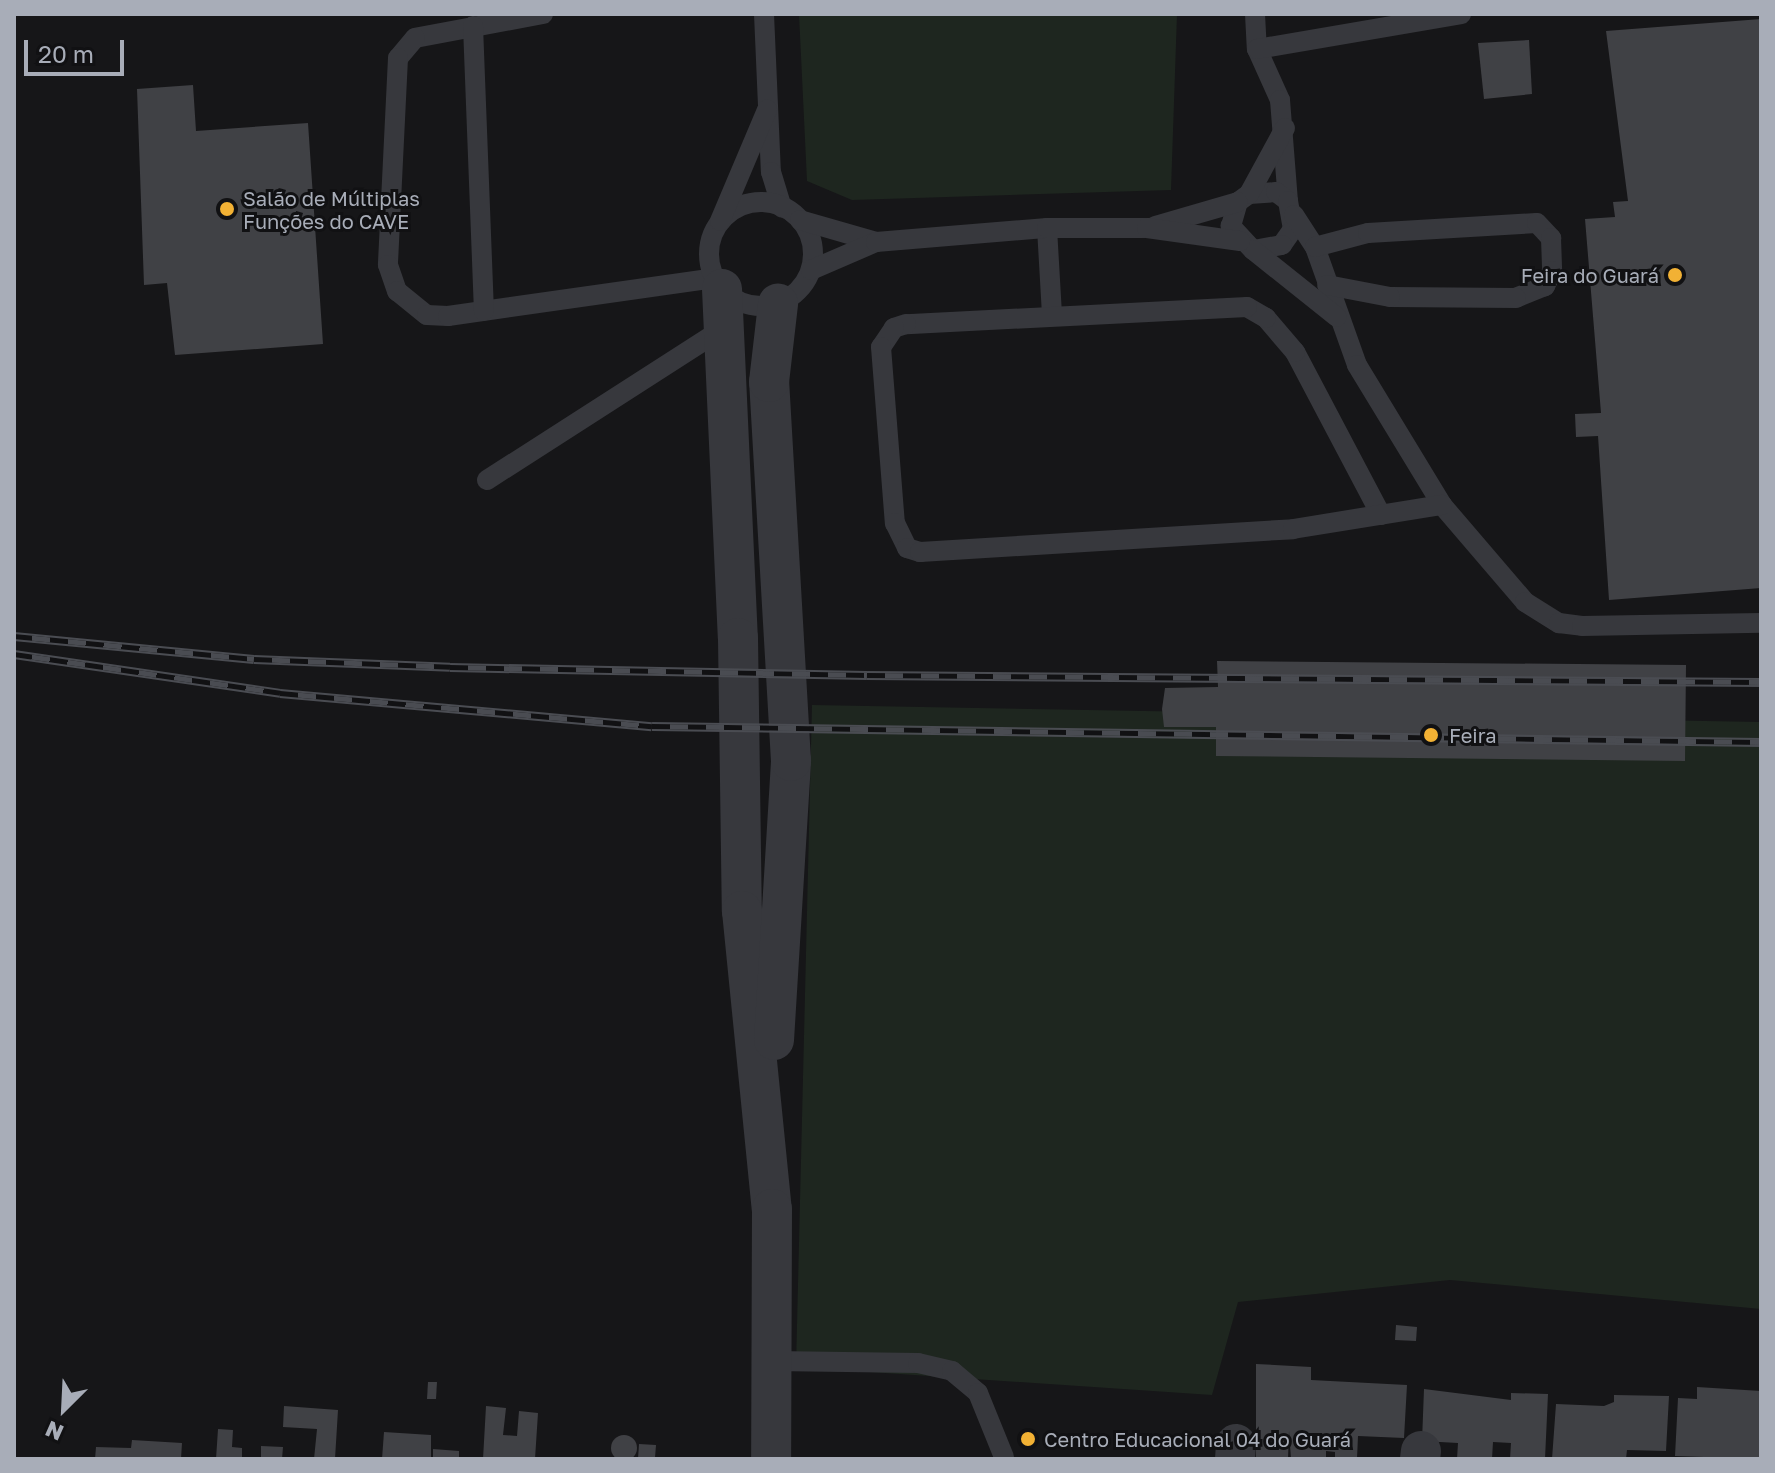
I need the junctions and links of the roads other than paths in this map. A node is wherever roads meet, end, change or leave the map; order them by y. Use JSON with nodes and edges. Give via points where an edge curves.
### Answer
{"nodes":[{"id":1,"x":543,"y":14,"type":"edge"},
{"id":2,"x":764,"y":14,"type":"edge"},
{"id":3,"x":1255,"y":14,"type":"edge"},
{"id":4,"x":1461,"y":14,"type":"edge"},
{"id":5,"x":473,"y":26,"type":"junction"},
{"id":6,"x":1257,"y":49,"type":"junction"},
{"id":7,"x":768,"y":106,"type":"junction"},
{"id":8,"x":1285,"y":128,"type":"junction"},
{"id":9,"x":1243,"y":198,"type":"junction"},
{"id":10,"x":782,"y":207,"type":"junction"},
{"id":11,"x":1291,"y":208,"type":"junction"},
{"id":12,"x":800,"y":220,"type":"junction"},
{"id":13,"x":720,"y":221,"type":"junction"},
{"id":14,"x":1047,"y":228,"type":"junction"},
{"id":15,"x":1147,"y":228,"type":"junction"},
{"id":16,"x":876,"y":242,"type":"junction"},
{"id":17,"x":1247,"y":246,"type":"junction"},
{"id":18,"x":1315,"y":247,"type":"junction"},
{"id":19,"x":811,"y":270,"type":"junction"},
{"id":20,"x":718,"y":283,"type":"junction"},
{"id":21,"x":1327,"y":285,"type":"junction"},
{"id":22,"x":778,"y":304,"type":"junction"},
{"id":23,"x":484,"y":311,"type":"junction"},
{"id":24,"x":1052,"y":316,"type":"junction"},
{"id":25,"x":1337,"y":317,"type":"junction"},
{"id":26,"x":724,"y":328,"type":"junction"},
{"id":27,"x":487,"y":480,"type":"dead end"},
{"id":28,"x":1442,"y":505,"type":"junction"},
{"id":29,"x":1381,"y":515,"type":"junction"},
{"id":30,"x":1761,"y":623,"type":"edge"},
{"id":31,"x":767,"y":1144,"type":"junction"},
{"id":32,"x":773,"y":1361,"type":"junction"},
{"id":33,"x":1004,"y":1457,"type":"edge"},
{"id":34,"x":771,"y":1459,"type":"edge"}],
"edges":[{"from":1,"to":5,"type":"lane"},
{"from":2,"to":7,"type":"lane"},
{"from":3,"to":6,"type":"lane"},
{"from":4,"to":6,"type":"lane"},
{"from":5,"to":23,"type":"lane"},
{"from":5,"to":23,"type":"lane","via":[[415,38],[398,58],[388,265],[397,291],[427,315]]},
{"from":6,"to":8,"type":"lane","via":[[1280,100]]},
{"from":7,"to":10,"type":"lane","via":[[771,172]]},
{"from":7,"to":13,"type":"lane"},
{"from":8,"to":9,"type":"lane"},
{"from":8,"to":11,"type":"lane"},
{"from":9,"to":11,"type":"lane","via":[[1276,192]]},
{"from":9,"to":15,"type":"lane"},
{"from":9,"to":17,"type":"lane","via":[[1231,226]]},
{"from":10,"to":12,"type":"lane"},
{"from":10,"to":13,"type":"lane","via":[[760,202],[738,207]]},
{"from":11,"to":17,"type":"lane","via":[[1293,229],[1282,245]]},
{"from":11,"to":18,"type":"lane"},
{"from":12,"to":16,"type":"lane"},
{"from":12,"to":19,"type":"lane","via":[[813,246]]},
{"from":13,"to":20,"type":"lane","via":[[709,249]]},
{"from":14,"to":15,"type":"lane"},
{"from":14,"to":16,"type":"lane"},
{"from":14,"to":24,"type":"lane"},
{"from":15,"to":17,"type":"lane"},
{"from":16,"to":19,"type":"lane"},
{"from":17,"to":25,"type":"lane"},
{"from":18,"to":21,"type":"lane"},
{"from":18,"to":21,"type":"lane","via":[[1368,233],[1537,223],[1551,238],[1552,271],[1545,286],[1516,298],[1390,297]]},
{"from":19,"to":22,"type":"lane","via":[[798,291]]},
{"from":20,"to":22,"type":"lane","via":[[738,301]]},
{"from":20,"to":23,"type":"lane"},
{"from":20,"to":26,"type":"street"},
{"from":21,"to":25,"type":"lane"},
{"from":22,"to":31,"type":"street","via":[[769,382],[791,761]]},
{"from":24,"to":29,"type":"lane","via":[[1232,305],[1255,311],[1295,352]]},
{"from":24,"to":29,"type":"lane","via":[[906,324],[886,335],[881,347],[895,523],[907,548],[937,554],[1293,529]]},
{"from":25,"to":28,"type":"lane","via":[[1357,365]]},
{"from":26,"to":27,"type":"lane"},
{"from":26,"to":31,"type":"street","via":[[738,638],[742,911]]},
{"from":28,"to":29,"type":"lane"},
{"from":28,"to":30,"type":"lane","via":[[1525,602],[1559,623]]},
{"from":31,"to":32,"type":"street"},
{"from":32,"to":33,"type":"lane","via":[[918,1363],[952,1371],[978,1393]]},
{"from":32,"to":34,"type":"street"}]}
